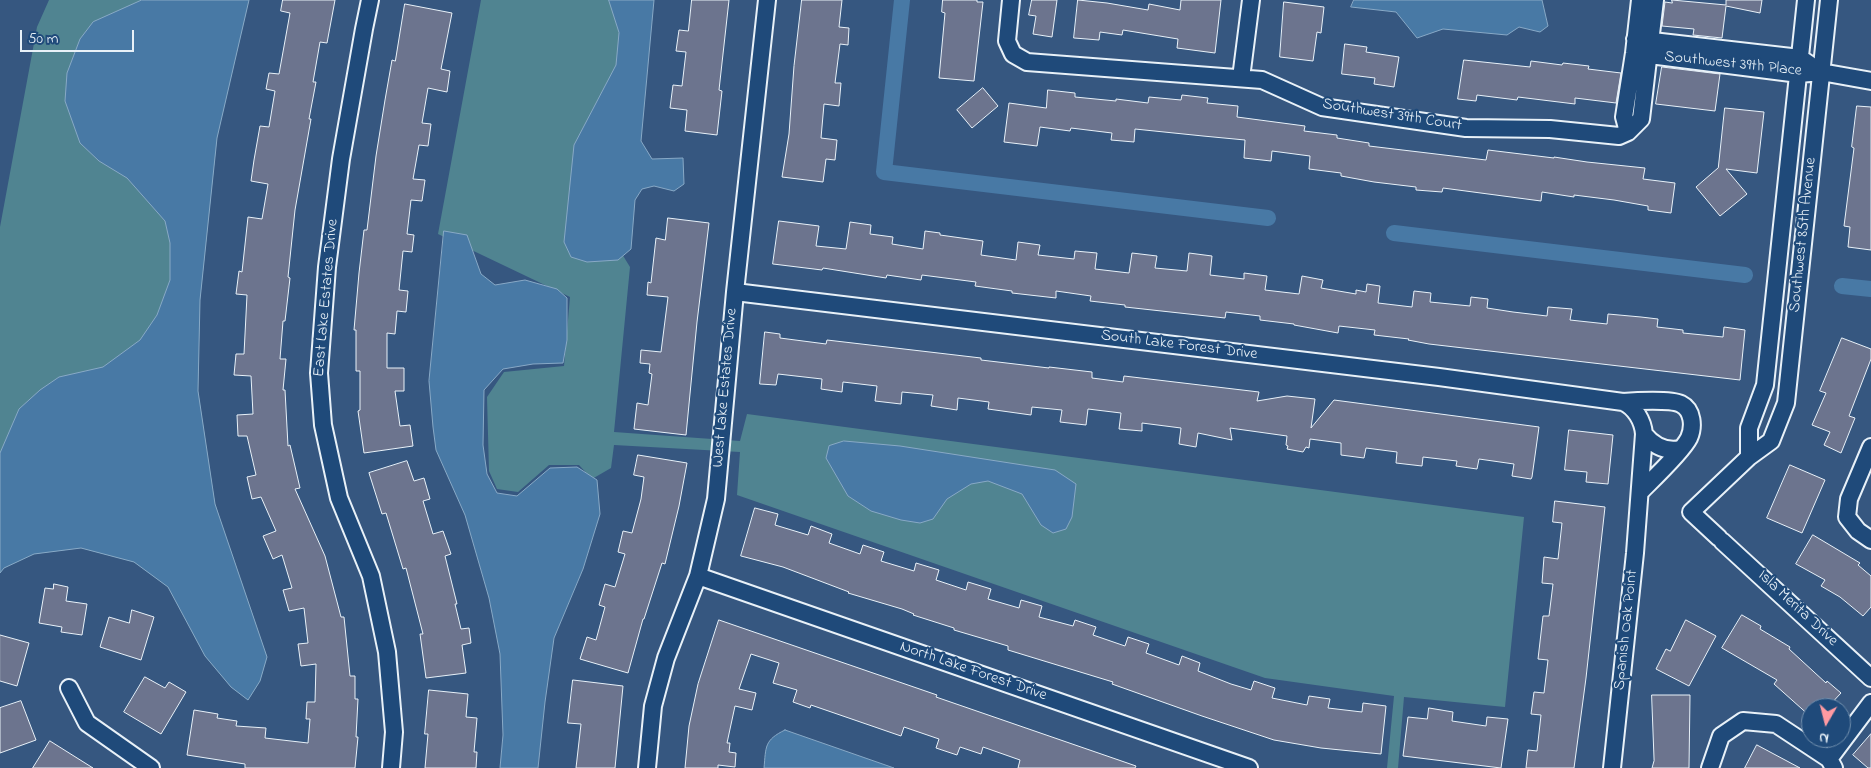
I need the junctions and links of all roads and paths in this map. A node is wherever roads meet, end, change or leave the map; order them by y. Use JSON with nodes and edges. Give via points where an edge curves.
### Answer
{"nodes":[{"id":1,"x":370,"y":0,"type":"edge"},
{"id":2,"x":767,"y":0,"type":"edge"},
{"id":3,"x":1011,"y":0,"type":"edge"},
{"id":4,"x":1251,"y":0,"type":"edge"},
{"id":5,"x":1640,"y":0,"type":"edge"},
{"id":6,"x":1655,"y":0,"type":"edge"},
{"id":7,"x":1806,"y":0,"type":"edge"},
{"id":8,"x":1829,"y":0,"type":"edge"},
{"id":9,"x":1642,"y":47,"type":"junction"},
{"id":10,"x":1800,"y":58,"type":"junction"},
{"id":11,"x":1821,"y":72,"type":"junction"},
{"id":12,"x":1799,"y":74,"type":"junction"},
{"id":13,"x":1241,"y":78,"type":"junction"},
{"id":14,"x":1871,"y":82,"type":"edge"},
{"id":15,"x":735,"y":292,"type":"junction"},
{"id":16,"x":1623,"y":402,"type":"junction"},
{"id":17,"x":1644,"y":434,"type":"junction"},
{"id":18,"x":1871,"y":448,"type":"edge"},
{"id":19,"x":1680,"y":450,"type":"junction"},
{"id":20,"x":1749,"y":456,"type":"junction"},
{"id":21,"x":1640,"y":492,"type":"junction"},
{"id":22,"x":1691,"y":512,"type":"joint"},
{"id":23,"x":1871,"y":540,"type":"edge"},
{"id":24,"x":698,"y":576,"type":"junction"},
{"id":25,"x":1871,"y":678,"type":"edge"},
{"id":26,"x":69,"y":688,"type":"dead end"},
{"id":27,"x":1871,"y":703,"type":"edge"},
{"id":28,"x":1832,"y":764,"type":"edge"},
{"id":29,"x":152,"y":768,"type":"edge"},
{"id":30,"x":391,"y":768,"type":"edge"},
{"id":31,"x":647,"y":768,"type":"edge"},
{"id":32,"x":1249,"y":768,"type":"edge"},
{"id":33,"x":1612,"y":768,"type":"edge"},
{"id":34,"x":1710,"y":768,"type":"edge"}],
"edges":[{"from":1,"to":30,"type":"street","name":"East Lake Estates Drive","via":[[341,159],[327,267],[319,373],[323,425],[339,498],[371,576],[387,652],[394,732]]},
{"from":2,"to":15,"type":"street","name":"West Lake Estates Drive"},
{"from":3,"to":13,"type":"street","name":"Southwest 39th Court","via":[[1007,41],[1013,54],[1027,62]]},
{"from":4,"to":13,"type":"street"},
{"from":5,"to":9,"type":"street"},
{"from":6,"to":9,"type":"street"},
{"from":7,"to":10,"type":"street","name":"Southwest 85th Avenue"},
{"from":8,"to":11,"type":"street","name":"Southwest 85th Avenue"},
{"from":9,"to":10,"type":"street","name":"Southwest 39th Place"},
{"from":9,"to":12,"type":"street","name":"Southwest 39th Place"},
{"from":9,"to":13,"type":"street","name":"Southwest 39th Court","via":[[1641,118],[1628,132],[1619,136],[1550,129],[1466,128],[1322,107],[1262,80]]},
{"from":10,"to":11,"type":"street","name":"Southwest 39th Place"},
{"from":10,"to":12,"type":"street","name":"Southwest 85th Avenue"},
{"from":11,"to":12,"type":"street","name":"Southwest 39th Place"},
{"from":11,"to":14,"type":"street"},
{"from":11,"to":20,"type":"street","name":"Southwest 85th Avenue","via":[[1786,403],[1771,441]]},
{"from":12,"to":20,"type":"street","name":"Southwest 85th Avenue","via":[[1765,385],[1749,428]]},
{"from":15,"to":16,"type":"street","name":"South Lake Forest Drive"},
{"from":15,"to":24,"type":"street","name":"West Lake Estates Drive","via":[[716,500]]},
{"from":16,"to":17,"type":"street","name":"Spanish Oak Point","via":[[1630,405],[1637,415]]},
{"from":16,"to":19,"type":"street","via":[[1646,400],[1681,404],[1688,410],[1692,425]]},
{"from":17,"to":19,"type":"street","via":[[1658,446]]},
{"from":17,"to":21,"type":"street","name":"Spanish Oak Point"},
{"from":18,"to":23,"type":"street","via":[[1849,499],[1847,517]]},
{"from":19,"to":21,"type":"street"},
{"from":20,"to":22,"type":"street","name":"Southwest 85th Avenue"},
{"from":21,"to":33,"type":"street","name":"Spanish Oak Point"},
{"from":22,"to":25,"type":"street","name":"Isla Merita Drive"},
{"from":24,"to":31,"type":"street","name":"West Lake Estates Drive","via":[[674,635],[653,706]]},
{"from":24,"to":32,"type":"street","name":"North Lake Forest Drive"},
{"from":26,"to":29,"type":"street","via":[[87,723]]},
{"from":27,"to":28,"type":"street"},
{"from":28,"to":34,"type":"street","via":[[1776,724],[1743,721],[1721,736]]}]}
